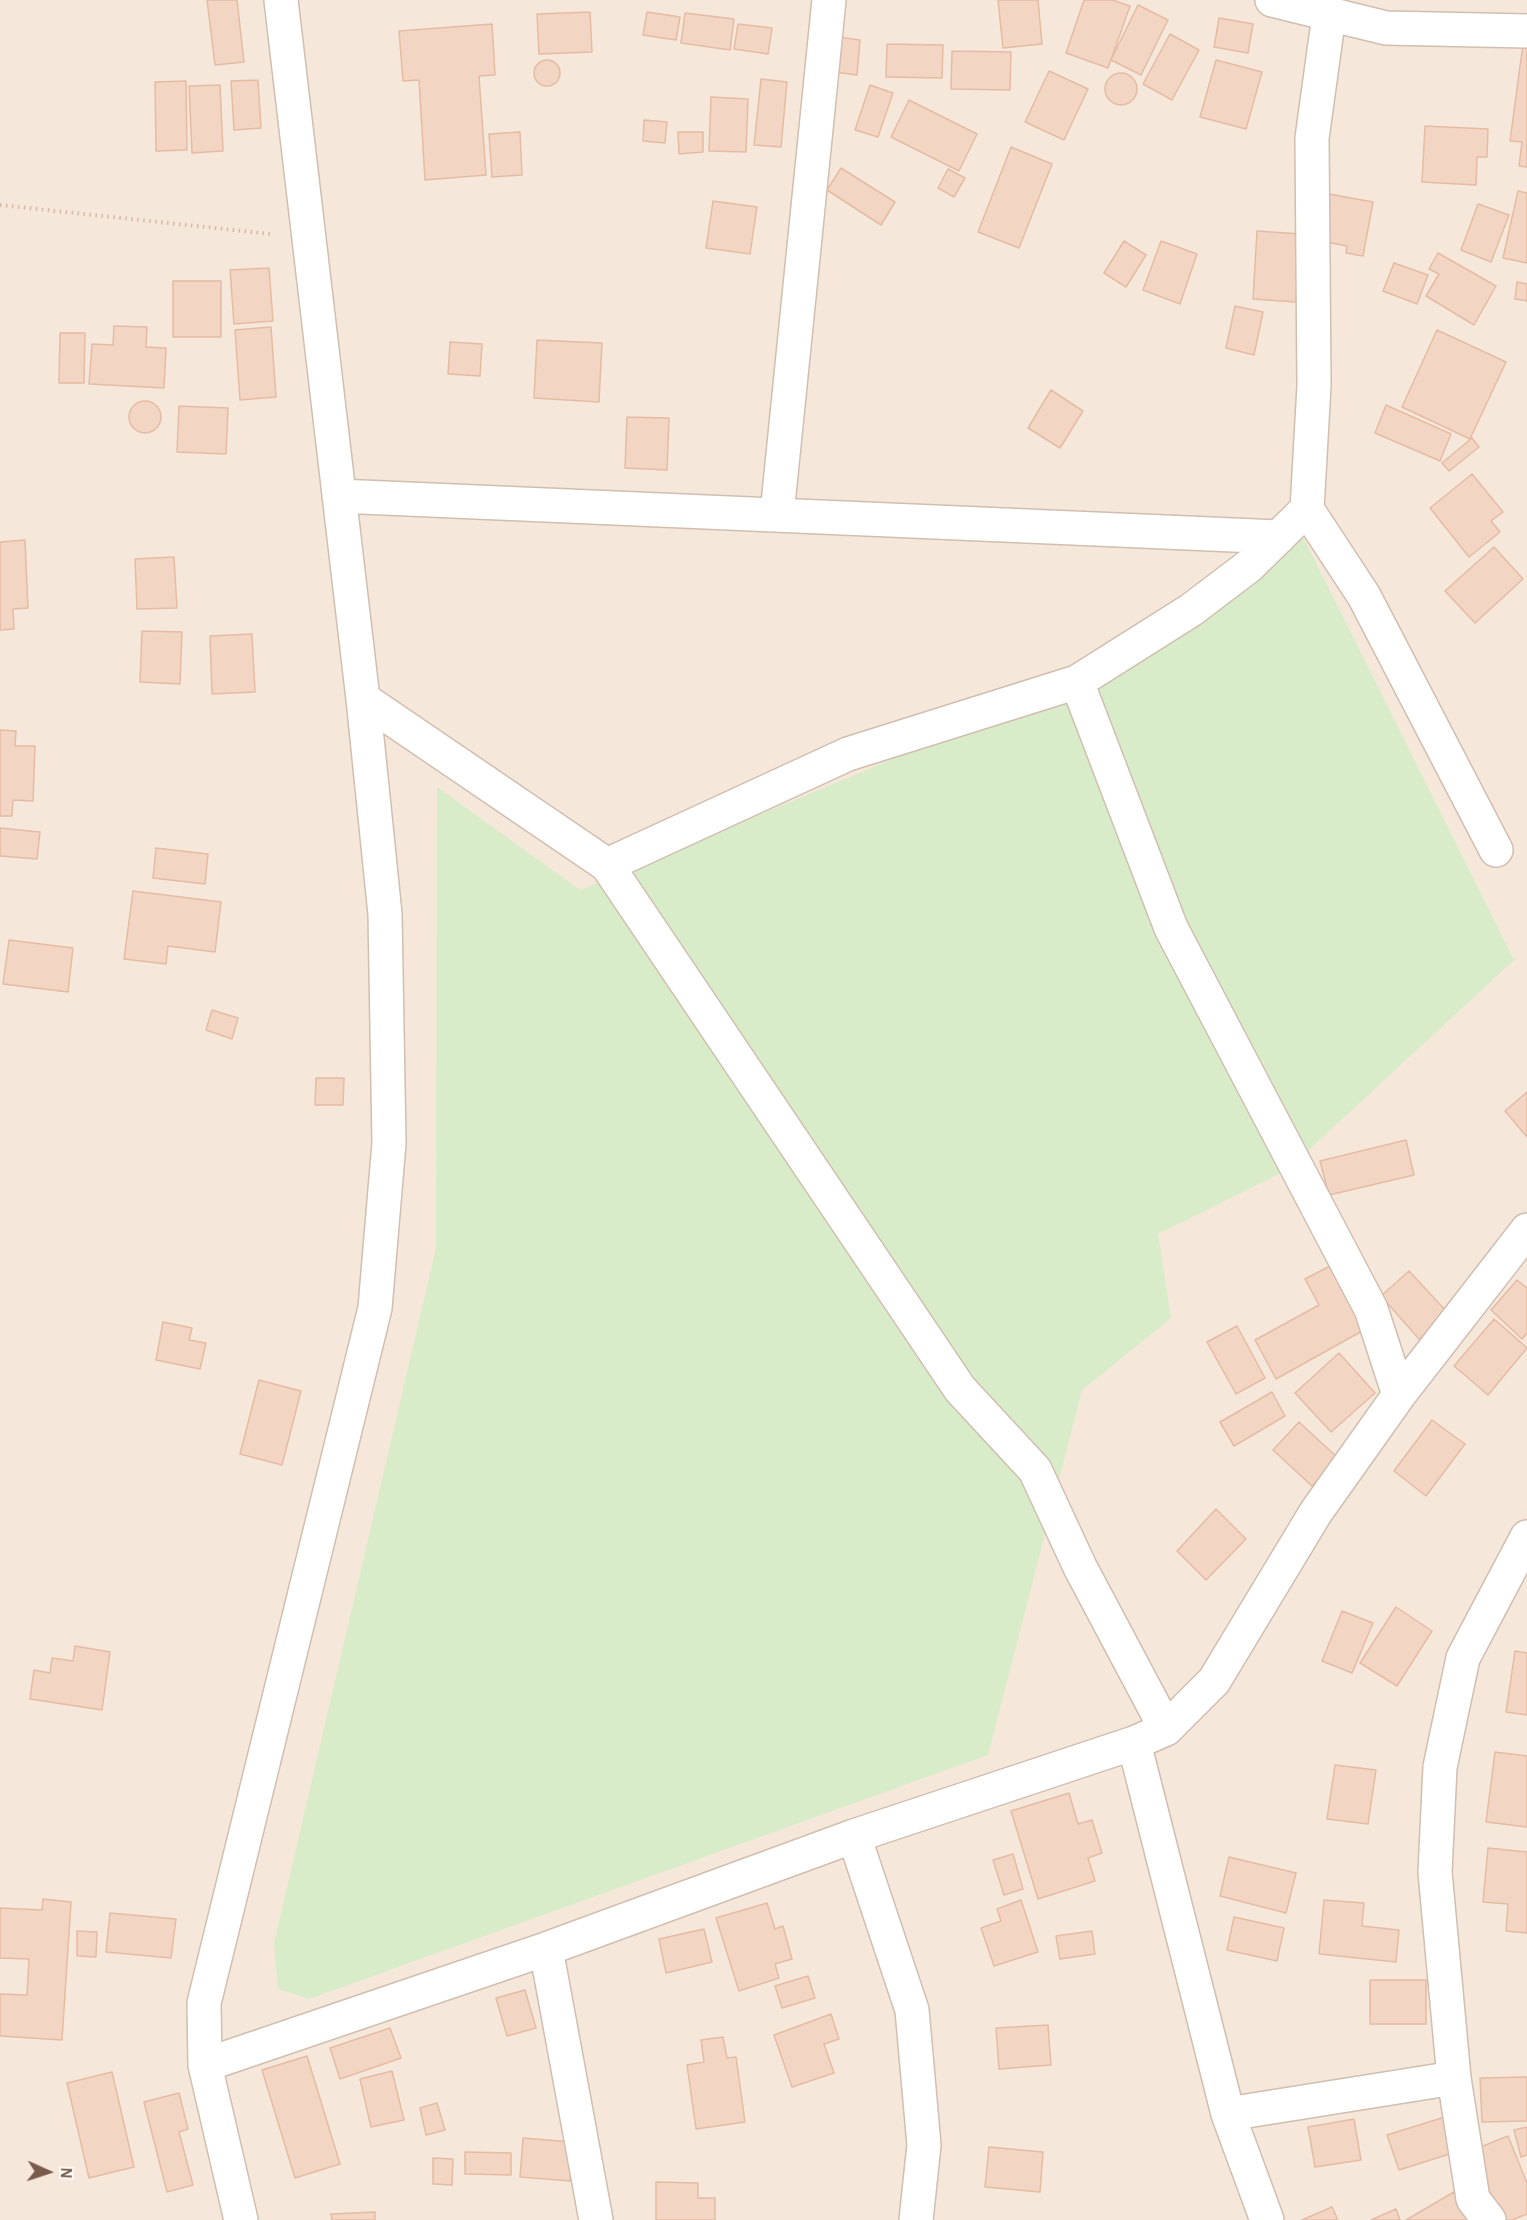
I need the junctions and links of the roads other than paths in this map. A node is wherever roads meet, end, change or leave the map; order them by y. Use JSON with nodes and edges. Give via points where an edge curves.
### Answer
{"nodes":[{"id":1,"x":281,"y":0,"type":"edge"},
{"id":2,"x":829,"y":0,"type":"edge"},
{"id":3,"x":1272,"y":0,"type":"edge"},
{"id":4,"x":1329,"y":15,"type":"junction"},
{"id":5,"x":1527,"y":31,"type":"edge"},
{"id":6,"x":339,"y":496,"type":"junction"},
{"id":7,"x":1306,"y":509,"type":"junction"},
{"id":8,"x":777,"y":514,"type":"junction"},
{"id":9,"x":1279,"y":537,"type":"junction"},
{"id":10,"x":1077,"y":682,"type":"junction"},
{"id":11,"x":363,"y":699,"type":"junction"},
{"id":12,"x":1496,"y":850,"type":"dead end"},
{"id":13,"x":607,"y":865,"type":"junction"},
{"id":14,"x":1527,"y":1230,"type":"edge"},
{"id":15,"x":1399,"y":1395,"type":"junction"},
{"id":16,"x":1527,"y":1537,"type":"edge"},
{"id":17,"x":1166,"y":1729,"type":"junction"},
{"id":18,"x":1134,"y":1743,"type":"junction"},
{"id":19,"x":854,"y":1836,"type":"junction"},
{"id":20,"x":546,"y":1949,"type":"junction"},
{"id":21,"x":205,"y":2065,"type":"junction"},
{"id":22,"x":1454,"y":2078,"type":"junction"},
{"id":23,"x":1228,"y":2114,"type":"junction"},
{"id":24,"x":242,"y":2220,"type":"edge"},
{"id":25,"x":596,"y":2220,"type":"edge"},
{"id":26,"x":916,"y":2220,"type":"edge"},
{"id":27,"x":1267,"y":2220,"type":"edge"},
{"id":28,"x":1489,"y":2220,"type":"edge"}],
"edges":[{"from":1,"to":6,"type":"street"},
{"from":2,"to":8,"type":"street"},
{"from":3,"to":4,"type":"street"},
{"from":4,"to":5,"type":"street","via":[[1386,28]]},
{"from":4,"to":7,"type":"street","via":[[1312,138],[1314,386]]},
{"from":6,"to":8,"type":"street"},
{"from":6,"to":11,"type":"street"},
{"from":7,"to":9,"type":"street"},
{"from":7,"to":12,"type":"street","via":[[1364,596]]},
{"from":8,"to":9,"type":"street"},
{"from":9,"to":10,"type":"street","via":[[1249,566],[1191,610]]},
{"from":10,"to":13,"type":"street","via":[[848,754]]},
{"from":10,"to":15,"type":"street","via":[[1171,928],[1371,1310]]},
{"from":11,"to":13,"type":"street"},
{"from":11,"to":21,"type":"street","via":[[385,926],[389,1143],[375,1308],[204,2003]]},
{"from":13,"to":17,"type":"street","via":[[960,1389],[1035,1470],[1080,1567]]},
{"from":14,"to":15,"type":"street"},
{"from":15,"to":17,"type":"street","via":[[1316,1512],[1214,1682]]},
{"from":16,"to":22,"type":"street","via":[[1463,1658],[1440,1767],[1435,1872]]},
{"from":17,"to":18,"type":"street"},
{"from":18,"to":19,"type":"street"},
{"from":18,"to":23,"type":"street"},
{"from":19,"to":20,"type":"street"},
{"from":19,"to":26,"type":"street","via":[[912,2010],[924,2145]]},
{"from":20,"to":21,"type":"street"},
{"from":20,"to":25,"type":"street"},
{"from":21,"to":24,"type":"street"},
{"from":22,"to":23,"type":"street"},
{"from":22,"to":28,"type":"street","via":[[1473,2199]]},
{"from":23,"to":27,"type":"street"}]}
